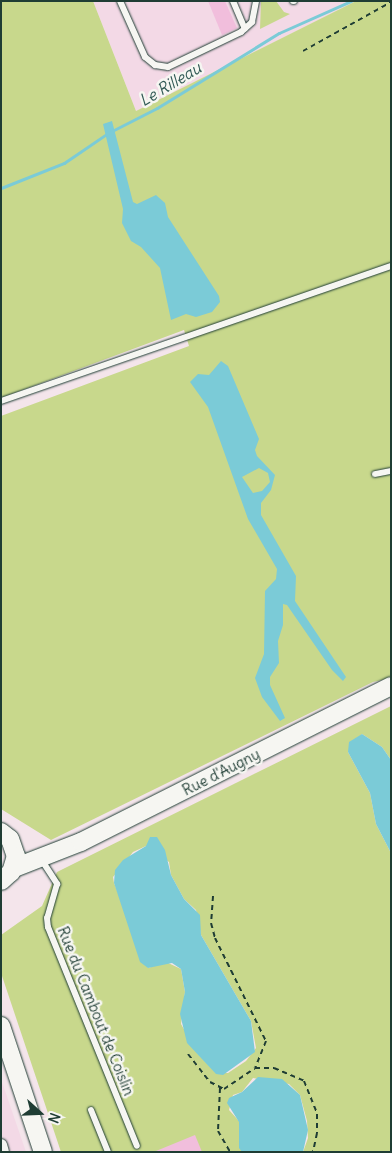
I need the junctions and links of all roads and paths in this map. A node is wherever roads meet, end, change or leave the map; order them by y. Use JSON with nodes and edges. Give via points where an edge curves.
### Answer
{"nodes":[{"id":1,"x":120,"y":1,"type":"edge"},
{"id":2,"x":234,"y":1,"type":"edge"},
{"id":3,"x":256,"y":1,"type":"edge"},
{"id":4,"x":391,"y":2,"type":"edge"},
{"id":5,"x":245,"y":29,"type":"junction"},
{"id":6,"x":303,"y":51,"type":"dead end"},
{"id":7,"x":391,"y":266,"type":"edge"},
{"id":8,"x":1,"y":401,"type":"edge"},
{"id":9,"x":391,"y":471,"type":"edge"},
{"id":10,"x":375,"y":474,"type":"dead end"},
{"id":11,"x":391,"y":686,"type":"edge"},
{"id":12,"x":1,"y":832,"type":"edge"},
{"id":13,"x":14,"y":847,"type":"junction"},
{"id":14,"x":45,"y":856,"type":"junction"},
{"id":15,"x":14,"y":868,"type":"junction"},
{"id":16,"x":1,"y":881,"type":"edge"},
{"id":17,"x":213,"y":896,"type":"dead end"},
{"id":18,"x":1,"y":1026,"type":"edge"},
{"id":19,"x":188,"y":1054,"type":"dead end"},
{"id":20,"x":255,"y":1068,"type":"junction"},
{"id":21,"x":220,"y":1088,"type":"junction"},
{"id":22,"x":91,"y":1110,"type":"dead end"},
{"id":23,"x":1,"y":1145,"type":"edge"},
{"id":24,"x":137,"y":1146,"type":"dead end"},
{"id":25,"x":3,"y":1152,"type":"edge"},
{"id":26,"x":44,"y":1152,"type":"edge"},
{"id":27,"x":108,"y":1152,"type":"edge"},
{"id":28,"x":230,"y":1152,"type":"edge"},
{"id":29,"x":313,"y":1152,"type":"edge"}],
"edges":[{"from":1,"to":5,"type":"lane","via":[[145,57],[160,67],[174,67]]},
{"from":2,"to":5,"type":"lane"},
{"from":3,"to":5,"type":"lane","via":[[256,14]]},
{"from":4,"to":6,"type":"path"},
{"from":7,"to":8,"type":"lane"},
{"from":9,"to":10,"type":"lane"},
{"from":11,"to":14,"type":"main road","name":"Rue d'Augny","via":[[81,842]]},
{"from":12,"to":13,"type":"main road"},
{"from":13,"to":14,"type":"main road","via":[[22,846]]},
{"from":13,"to":15,"type":"main road"},
{"from":14,"to":15,"type":"main road","name":"Rue d'Augny"},
{"from":14,"to":24,"type":"lane","name":"Rue du Cambout de Coislin","via":[[57,884],[47,918],[48,927]]},
{"from":15,"to":16,"type":"main road"},
{"from":17,"to":20,"type":"path","via":[[211,923],[215,938],[266,1041]]},
{"from":18,"to":26,"type":"main road"},
{"from":19,"to":21,"type":"path","via":[[210,1082]]},
{"from":20,"to":21,"type":"path","via":[[224,1089]]},
{"from":20,"to":29,"type":"path","via":[[274,1068],[304,1081],[317,1114]]},
{"from":21,"to":28,"type":"path","via":[[218,1131]]},
{"from":22,"to":27,"type":"lane"},
{"from":23,"to":25,"type":"street"}]}
